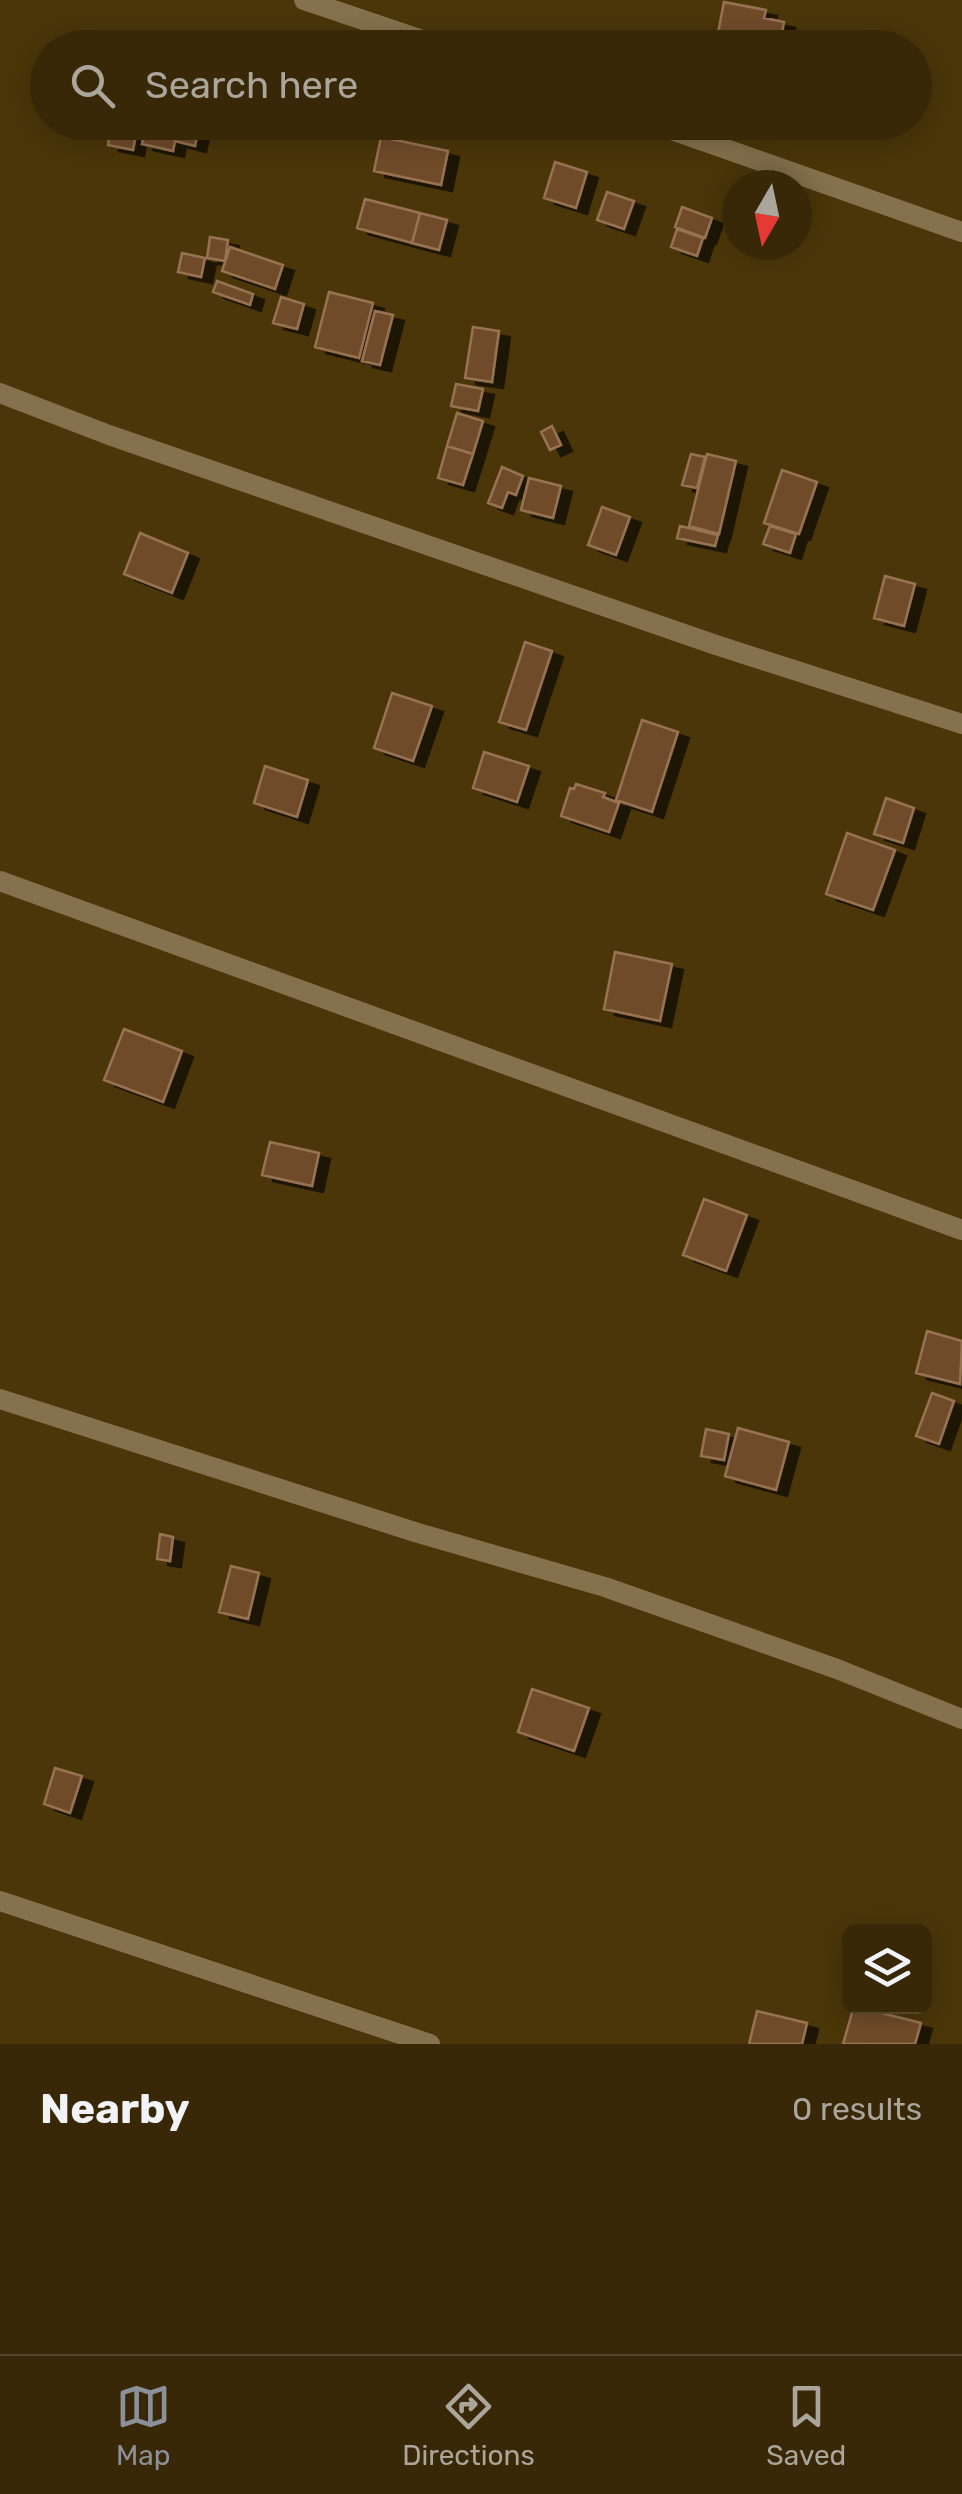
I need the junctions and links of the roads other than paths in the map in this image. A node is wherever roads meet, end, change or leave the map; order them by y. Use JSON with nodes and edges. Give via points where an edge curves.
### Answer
{"nodes":[{"id":1,"x":304,"y":0,"type":"edge"},
{"id":2,"x":393,"y":30,"type":"edge"},
{"id":3,"x":701,"y":140,"type":"edge"},
{"id":4,"x":962,"y":232,"type":"edge"},
{"id":5,"x":0,"y":393,"type":"edge"},
{"id":6,"x":962,"y":724,"type":"edge"},
{"id":7,"x":0,"y":881,"type":"edge"},
{"id":8,"x":962,"y":1230,"type":"edge"},
{"id":9,"x":0,"y":1399,"type":"edge"},
{"id":10,"x":962,"y":1719,"type":"edge"},
{"id":11,"x":0,"y":1901,"type":"edge"},
{"id":12,"x":430,"y":2044,"type":"edge"}],
"edges":[{"from":1,"to":2,"type":"street"},
{"from":3,"to":4,"type":"street"},
{"from":5,"to":6,"type":"street"},
{"from":7,"to":8,"type":"street"},
{"from":9,"to":10,"type":"street","via":[[606,1587]]},
{"from":11,"to":12,"type":"street"}]}
